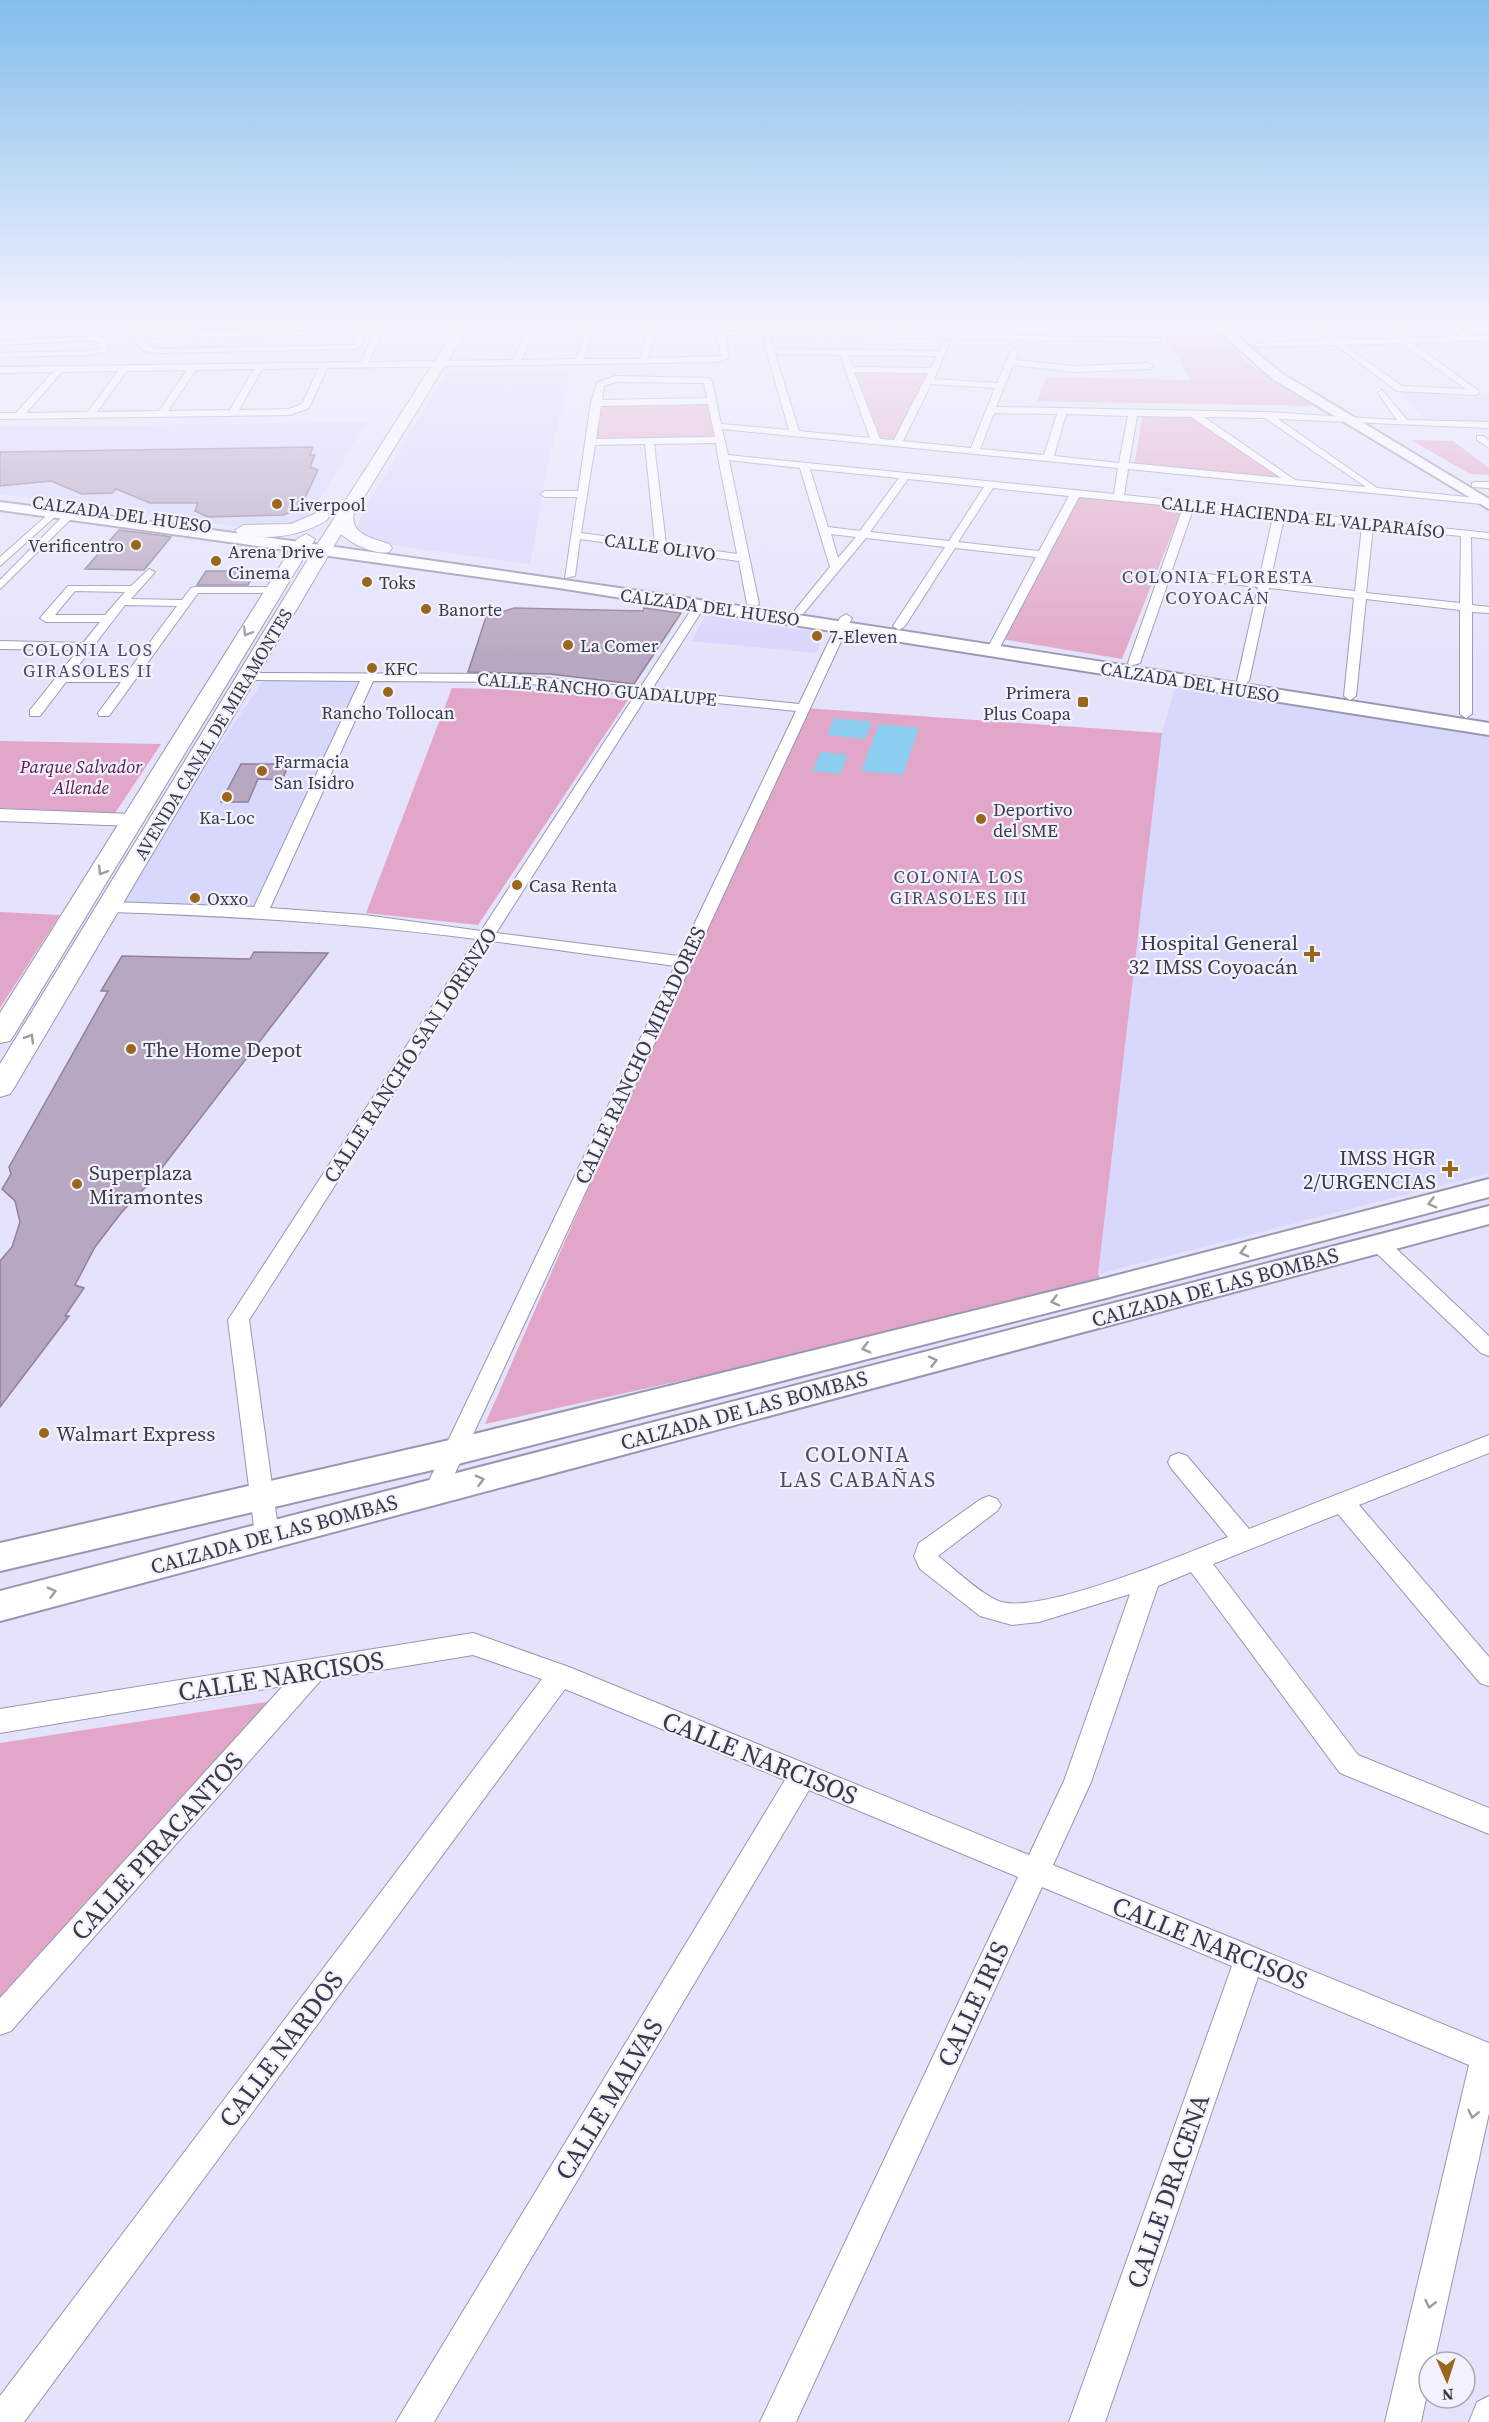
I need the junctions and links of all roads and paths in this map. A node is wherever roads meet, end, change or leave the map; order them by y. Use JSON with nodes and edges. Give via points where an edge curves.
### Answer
{"nodes":[{"id":1,"x":384,"y":433,"type":"edge"},
{"id":2,"x":591,"y":433,"type":"edge"},
{"id":3,"x":719,"y":433,"type":"edge"},
{"id":4,"x":786,"y":433,"type":"edge"},
{"id":5,"x":873,"y":433,"type":"edge"},
{"id":6,"x":902,"y":433,"type":"edge"},
{"id":7,"x":982,"y":433,"type":"edge"},
{"id":8,"x":1056,"y":433,"type":"edge"},
{"id":9,"x":1130,"y":433,"type":"edge"},
{"id":10,"x":1221,"y":433,"type":"edge"},
{"id":11,"x":1292,"y":433,"type":"edge"},
{"id":12,"x":1369,"y":433,"type":"edge"},
{"id":13,"x":1392,"y":433,"type":"edge"},
{"id":14,"x":795,"y":434,"type":"joint"},
{"id":15,"x":1489,"y":437,"type":"edge"},
{"id":16,"x":719,"y":440,"type":"junction"},
{"id":17,"x":649,"y":441,"type":"junction"},
{"id":18,"x":590,"y":442,"type":"junction"},
{"id":19,"x":876,"y":442,"type":"junction"},
{"id":20,"x":897,"y":444,"type":"junction"},
{"id":21,"x":1489,"y":445,"type":"edge"},
{"id":22,"x":974,"y":451,"type":"junction"},
{"id":23,"x":723,"y":457,"type":"junction"},
{"id":24,"x":1048,"y":459,"type":"junction"},
{"id":25,"x":804,"y":466,"type":"junction"},
{"id":26,"x":1124,"y":466,"type":"junction"},
{"id":27,"x":906,"y":476,"type":"junction"},
{"id":28,"x":1292,"y":481,"type":"junction"},
{"id":29,"x":990,"y":485,"type":"junction"},
{"id":30,"x":1482,"y":485,"type":"edge"},
{"id":31,"x":1377,"y":490,"type":"junction"},
{"id":32,"x":545,"y":494,"type":"dead end"},
{"id":33,"x":582,"y":494,"type":"junction"},
{"id":34,"x":1075,"y":494,"type":"junction"},
{"id":35,"x":0,"y":498,"type":"edge"},
{"id":36,"x":1118,"y":498,"type":"junction"},
{"id":37,"x":1487,"y":500,"type":"edge"},
{"id":38,"x":0,"y":506,"type":"edge"},
{"id":39,"x":1189,"y":506,"type":"junction"},
{"id":40,"x":332,"y":511,"type":"junction"},
{"id":41,"x":62,"y":514,"type":"junction"},
{"id":42,"x":1279,"y":514,"type":"junction"},
{"id":43,"x":1368,"y":523,"type":"junction"},
{"id":44,"x":244,"y":530,"type":"junction"},
{"id":45,"x":825,"y":533,"type":"junction"},
{"id":46,"x":1466,"y":534,"type":"junction"},
{"id":47,"x":575,"y":535,"type":"junction"},
{"id":48,"x":1489,"y":536,"type":"edge"},
{"id":49,"x":861,"y":537,"type":"junction"},
{"id":50,"x":315,"y":544,"type":"junction"},
{"id":51,"x":661,"y":547,"type":"junction"},
{"id":52,"x":950,"y":547,"type":"junction"},
{"id":53,"x":383,"y":548,"type":"junction"},
{"id":54,"x":744,"y":558,"type":"junction"},
{"id":55,"x":1041,"y":558,"type":"junction"},
{"id":56,"x":2,"y":560,"type":"edge"},
{"id":57,"x":836,"y":568,"type":"junction"},
{"id":58,"x":1166,"y":570,"type":"junction"},
{"id":59,"x":0,"y":572,"type":"edge"},
{"id":60,"x":13,"y":572,"type":"junction"},
{"id":61,"x":149,"y":572,"type":"dead end"},
{"id":62,"x":569,"y":576,"type":"junction"},
{"id":63,"x":1264,"y":581,"type":"junction"},
{"id":64,"x":0,"y":586,"type":"edge"},
{"id":65,"x":135,"y":589,"type":"junction"},
{"id":66,"x":273,"y":591,"type":"junction"},
{"id":67,"x":1361,"y":592,"type":"junction"},
{"id":68,"x":122,"y":602,"type":"junction"},
{"id":69,"x":185,"y":603,"type":"junction"},
{"id":70,"x":1489,"y":603,"type":"edge"},
{"id":71,"x":753,"y":604,"type":"junction"},
{"id":72,"x":1466,"y":604,"type":"junction"},
{"id":73,"x":699,"y":606,"type":"junction"},
{"id":74,"x":1489,"y":610,"type":"edge"},
{"id":75,"x":799,"y":612,"type":"junction"},
{"id":76,"x":108,"y":619,"type":"junction"},
{"id":77,"x":843,"y":623,"type":"junction"},
{"id":78,"x":899,"y":626,"type":"junction"},
{"id":79,"x":0,"y":645,"type":"edge"},
{"id":80,"x":86,"y":647,"type":"junction"},
{"id":81,"x":995,"y":647,"type":"junction"},
{"id":82,"x":1134,"y":663,"type":"junction"},
{"id":83,"x":247,"y":676,"type":"junction"},
{"id":84,"x":368,"y":677,"type":"junction"},
{"id":85,"x":63,"y":678,"type":"junction"},
{"id":86,"x":129,"y":678,"type":"junction"},
{"id":87,"x":1243,"y":681,"type":"junction"},
{"id":88,"x":643,"y":692,"type":"junction"},
{"id":89,"x":1350,"y":696,"type":"junction"},
{"id":90,"x":802,"y":708,"type":"junction"},
{"id":91,"x":35,"y":713,"type":"dead end"},
{"id":92,"x":104,"y":713,"type":"dead end"},
{"id":93,"x":1466,"y":714,"type":"junction"},
{"id":94,"x":1489,"y":717,"type":"edge"},
{"id":95,"x":1489,"y":729,"type":"edge"},
{"id":96,"x":0,"y":815,"type":"edge"},
{"id":97,"x":0,"y":827,"type":"edge"},
{"id":98,"x":130,"y":827,"type":"junction"},
{"id":99,"x":111,"y":907,"type":"junction"},
{"id":100,"x":260,"y":912,"type":"junction"},
{"id":101,"x":487,"y":937,"type":"junction"},
{"id":102,"x":684,"y":962,"type":"junction"},
{"id":103,"x":0,"y":1035,"type":"edge"},
{"id":104,"x":0,"y":1088,"type":"edge"},
{"id":105,"x":1489,"y":1188,"type":"edge"},
{"id":106,"x":1489,"y":1215,"type":"edge"},
{"id":107,"x":1379,"y":1244,"type":"junction"},
{"id":108,"x":1489,"y":1348,"type":"edge"},
{"id":109,"x":1488,"y":1447,"type":"edge"},
{"id":110,"x":454,"y":1452,"type":"junction"},
{"id":111,"x":1179,"y":1462,"type":"dead end"},
{"id":112,"x":436,"y":1491,"type":"junction"},
{"id":113,"x":261,"y":1495,"type":"junction"},
{"id":114,"x":1342,"y":1502,"type":"junction"},
{"id":115,"x":989,"y":1505,"type":"dead end"},
{"id":116,"x":267,"y":1535,"type":"junction"},
{"id":117,"x":1244,"y":1540,"type":"junction"},
{"id":118,"x":200,"y":1553,"type":"junction"},
{"id":119,"x":0,"y":1557,"type":"edge"},
{"id":120,"x":1196,"y":1560,"type":"junction"},
{"id":121,"x":1148,"y":1579,"type":"junction"},
{"id":122,"x":0,"y":1606,"type":"edge"},
{"id":123,"x":314,"y":1671,"type":"junction"},
{"id":124,"x":560,"y":1675,"type":"junction"},
{"id":125,"x":1489,"y":1675,"type":"edge"},
{"id":126,"x":0,"y":1721,"type":"edge"},
{"id":127,"x":803,"y":1776,"type":"junction"},
{"id":128,"x":1489,"y":1821,"type":"edge"},
{"id":129,"x":1035,"y":1871,"type":"junction"},
{"id":130,"x":1249,"y":1959,"type":"junction"},
{"id":131,"x":0,"y":2020,"type":"edge"},
{"id":132,"x":1488,"y":2058,"type":"edge"},
{"id":133,"x":1489,"y":2414,"type":"edge"},
{"id":134,"x":2,"y":2422,"type":"edge"},
{"id":135,"x":414,"y":2422,"type":"edge"},
{"id":136,"x":778,"y":2422,"type":"edge"},
{"id":137,"x":1087,"y":2422,"type":"edge"},
{"id":138,"x":1403,"y":2422,"type":"edge"},
{"id":139,"x":1487,"y":2422,"type":"edge"}],
"edges":[{"from":1,"to":40,"type":"main road","name":"AVENIDA CANAL DE MIRAMONTES"},
{"from":2,"to":18,"type":"street"},
{"from":3,"to":16,"type":"street"},
{"from":4,"to":14,"type":"street"},
{"from":5,"to":19,"type":"street"},
{"from":6,"to":20,"type":"street"},
{"from":7,"to":22,"type":"street"},
{"from":8,"to":24,"type":"street"},
{"from":9,"to":26,"type":"street"},
{"from":10,"to":28,"type":"street"},
{"from":11,"to":31,"type":"street"},
{"from":12,"to":37,"type":"main road"},
{"from":13,"to":30,"type":"main road"},
{"from":14,"to":19,"type":"street"},
{"from":15,"to":21,"type":"street","via":[[1480,438]]},
{"from":16,"to":17,"type":"street"},
{"from":16,"to":23,"type":"street"},
{"from":17,"to":18,"type":"street"},
{"from":17,"to":51,"type":"street"},
{"from":18,"to":33,"type":"street"},
{"from":19,"to":20,"type":"street"},
{"from":20,"to":22,"type":"street"},
{"from":22,"to":24,"type":"street"},
{"from":23,"to":25,"type":"street","name":"CALLE HACIENDA EL VALPARAÍSO"},
{"from":23,"to":54,"type":"street"},
{"from":24,"to":26,"type":"street"},
{"from":25,"to":27,"type":"street","name":"CALLE HACIENDA EL VALPARAÍSO"},
{"from":25,"to":45,"type":"street"},
{"from":26,"to":28,"type":"street"},
{"from":26,"to":36,"type":"street"},
{"from":27,"to":29,"type":"street","name":"CALLE HACIENDA EL VALPARAÍSO"},
{"from":27,"to":49,"type":"street"},
{"from":28,"to":31,"type":"street"},
{"from":29,"to":34,"type":"street","name":"CALLE HACIENDA EL VALPARAÍSO"},
{"from":29,"to":52,"type":"street"},
{"from":30,"to":37,"type":"main road"},
{"from":31,"to":37,"type":"street"},
{"from":32,"to":33,"type":"street"},
{"from":33,"to":47,"type":"street"},
{"from":34,"to":36,"type":"street","name":"CALLE HACIENDA EL VALPARAÍSO"},
{"from":34,"to":55,"type":"street"},
{"from":35,"to":44,"type":"main road","name":"CALZADA DEL HUESO"},
{"from":36,"to":39,"type":"street","name":"CALLE HACIENDA EL VALPARAÍSO"},
{"from":38,"to":41,"type":"main road","name":"CALZADA DEL HUESO"},
{"from":39,"to":42,"type":"street","name":"CALLE HACIENDA EL VALPARAÍSO"},
{"from":39,"to":58,"type":"street"},
{"from":40,"to":44,"type":"main road","via":[[286,529]]},
{"from":40,"to":50,"type":"main road","name":"AVENIDA CANAL DE MIRAMONTES"},
{"from":40,"to":53,"type":"main road","via":[[350,534]]},
{"from":41,"to":50,"type":"main road","name":"CALZADA DEL HUESO"},
{"from":41,"to":56,"type":"street"},
{"from":41,"to":60,"type":"street"},
{"from":42,"to":43,"type":"street","name":"CALLE HACIENDA EL VALPARAÍSO"},
{"from":42,"to":63,"type":"street"},
{"from":43,"to":46,"type":"street","name":"CALLE HACIENDA EL VALPARAÍSO"},
{"from":43,"to":67,"type":"street"},
{"from":44,"to":50,"type":"main road","name":"CALZADA DEL HUESO"},
{"from":45,"to":49,"type":"street"},
{"from":45,"to":57,"type":"street"},
{"from":46,"to":48,"type":"street","name":"CALLE HACIENDA EL VALPARAÍSO"},
{"from":46,"to":72,"type":"street"},
{"from":47,"to":51,"type":"street","name":"CALLE OLIVO"},
{"from":47,"to":62,"type":"street"},
{"from":49,"to":52,"type":"street"},
{"from":49,"to":57,"type":"street"},
{"from":50,"to":53,"type":"main road","name":"CALZADA DEL HUESO"},
{"from":50,"to":66,"type":"main road","name":"AVENIDA CANAL DE MIRAMONTES"},
{"from":50,"to":73,"type":"main road","name":"CALZADA DEL HUESO"},
{"from":50,"to":83,"type":"main road","name":"AVENIDA CANAL DE MIRAMONTES"},
{"from":51,"to":54,"type":"street","name":"CALLE OLIVO"},
{"from":52,"to":55,"type":"street"},
{"from":52,"to":78,"type":"street"},
{"from":53,"to":62,"type":"main road","name":"CALZADA DEL HUESO"},
{"from":54,"to":71,"type":"street"},
{"from":55,"to":81,"type":"street"},
{"from":57,"to":75,"type":"street"},
{"from":58,"to":63,"type":"street"},
{"from":58,"to":82,"type":"street"},
{"from":59,"to":60,"type":"street"},
{"from":60,"to":64,"type":"street"},
{"from":61,"to":65,"type":"street"},
{"from":62,"to":71,"type":"main road","name":"CALZADA DEL HUESO"},
{"from":63,"to":67,"type":"street"},
{"from":63,"to":87,"type":"street"},
{"from":65,"to":68,"type":"street"},
{"from":65,"to":76,"type":"street","via":[[72,588],[46,618]]},
{"from":66,"to":69,"type":"street","via":[[195,590]]},
{"from":66,"to":98,"type":"main road","name":"AVENIDA CANAL DE MIRAMONTES","one_way":true},
{"from":67,"to":72,"type":"street"},
{"from":67,"to":89,"type":"street"},
{"from":68,"to":69,"type":"street"},
{"from":68,"to":76,"type":"street"},
{"from":69,"to":86,"type":"street"},
{"from":70,"to":72,"type":"street"},
{"from":71,"to":75,"type":"main road","name":"CALZADA DEL HUESO"},
{"from":72,"to":74,"type":"street"},
{"from":72,"to":93,"type":"street"},
{"from":73,"to":77,"type":"main road","name":"CALZADA DEL HUESO"},
{"from":73,"to":88,"type":"street","name":"CALLE RANCHO SAN LORENZO"},
{"from":75,"to":77,"type":"main road","name":"CALZADA DEL HUESO"},
{"from":76,"to":80,"type":"street"},
{"from":77,"to":78,"type":"main road","name":"CALZADA DEL HUESO"},
{"from":77,"to":81,"type":"main road","name":"CALZADA DEL HUESO"},
{"from":77,"to":90,"type":"street","name":"CALLE RANCHO MIRADORES"},
{"from":78,"to":81,"type":"main road","name":"CALZADA DEL HUESO"},
{"from":79,"to":80,"type":"street"},
{"from":80,"to":85,"type":"street"},
{"from":81,"to":82,"type":"main road","name":"CALZADA DEL HUESO"},
{"from":81,"to":95,"type":"main road","name":"CALZADA DEL HUESO"},
{"from":82,"to":87,"type":"main road","name":"CALZADA DEL HUESO"},
{"from":83,"to":84,"type":"street","name":"CALLE RANCHO GUADALUPE"},
{"from":83,"to":99,"type":"main road","name":"AVENIDA CANAL DE MIRAMONTES"},
{"from":84,"to":88,"type":"street","name":"CALLE RANCHO GUADALUPE","via":[[511,678]]},
{"from":84,"to":100,"type":"street"},
{"from":85,"to":86,"type":"street"},
{"from":85,"to":91,"type":"street"},
{"from":86,"to":92,"type":"street"},
{"from":87,"to":89,"type":"main road","name":"CALZADA DEL HUESO"},
{"from":88,"to":90,"type":"street","name":"CALLE RANCHO GUADALUPE"},
{"from":88,"to":101,"type":"street","name":"CALLE RANCHO SAN LORENZO"},
{"from":89,"to":93,"type":"main road","name":"CALZADA DEL HUESO"},
{"from":90,"to":102,"type":"street","name":"CALLE RANCHO MIRADORES"},
{"from":93,"to":94,"type":"main road","name":"CALZADA DEL HUESO"},
{"from":96,"to":98,"type":"street"},
{"from":97,"to":98,"type":"street"},
{"from":98,"to":103,"type":"main road","name":"AVENIDA CANAL DE MIRAMONTES","one_way":true},
{"from":99,"to":100,"type":"street"},
{"from":104,"to":99,"type":"main road","name":"AVENIDA CANAL DE MIRAMONTES","one_way":true},
{"from":100,"to":101,"type":"street","via":[[365,920]]},
{"from":101,"to":102,"type":"street"},
{"from":101,"to":113,"type":"street","name":"CALLE RANCHO SAN LORENZO","via":[[238,1320]]},
{"from":102,"to":110,"type":"street","name":"CALLE RANCHO MIRADORES"},
{"from":105,"to":110,"type":"main road","name":"CALZADA DE LAS BOMBAS","one_way":true},
{"from":106,"to":107,"type":"main road","name":"CALZADA DE LAS BOMBAS"},
{"from":107,"to":108,"type":"street"},
{"from":112,"to":107,"type":"main road","name":"CALZADA DE LAS BOMBAS","one_way":true},
{"from":109,"to":114,"type":"street"},
{"from":110,"to":112,"type":"street","name":"CALLE RANCHO MIRADORES"},
{"from":110,"to":113,"type":"main road","name":"CALZADA DE LAS BOMBAS"},
{"from":111,"to":117,"type":"street"},
{"from":112,"to":116,"type":"main road","name":"CALZADA DE LAS BOMBAS"},
{"from":113,"to":116,"type":"street","name":"CALLE RANCHO SAN LORENZO"},
{"from":113,"to":118,"type":"main road","via":[[250,1517]]},
{"from":113,"to":119,"type":"main road","name":"CALZADA DE LAS BOMBAS"},
{"from":114,"to":117,"type":"street"},
{"from":114,"to":125,"type":"street"},
{"from":115,"to":121,"type":"street","via":[[927,1550],[926,1556],[989,1609],[1012,1615],[1039,1612]]},
{"from":116,"to":118,"type":"main road","name":"CALZADA DE LAS BOMBAS"},
{"from":117,"to":120,"type":"street"},
{"from":122,"to":118,"type":"main road","name":"CALZADA DE LAS BOMBAS","one_way":true},
{"from":120,"to":121,"type":"street"},
{"from":120,"to":128,"type":"street","via":[[1349,1764]]},
{"from":121,"to":129,"type":"street","name":"CALLE IRIS","via":[[1077,1782]]},
{"from":123,"to":124,"type":"street","name":"CALLE NARCISOS","via":[[473,1644]]},
{"from":123,"to":126,"type":"street","name":"CALLE NARCISOS"},
{"from":123,"to":131,"type":"street","name":"CALLE PIRACANTOS"},
{"from":124,"to":127,"type":"street","name":"CALLE NARCISOS"},
{"from":124,"to":134,"type":"street","name":"CALLE NARDOS"},
{"from":127,"to":129,"type":"street","name":"CALLE NARCISOS"},
{"from":127,"to":135,"type":"street","name":"CALLE MALVAS"},
{"from":129,"to":130,"type":"street","name":"CALLE NARCISOS"},
{"from":129,"to":136,"type":"street","name":"CALLE IRIS"},
{"from":130,"to":132,"type":"street","name":"CALLE NARCISOS"},
{"from":130,"to":137,"type":"street","name":"CALLE DRACENA"},
{"from":132,"to":138,"type":"street","one_way":true},
{"from":133,"to":139,"type":"street"}]}
